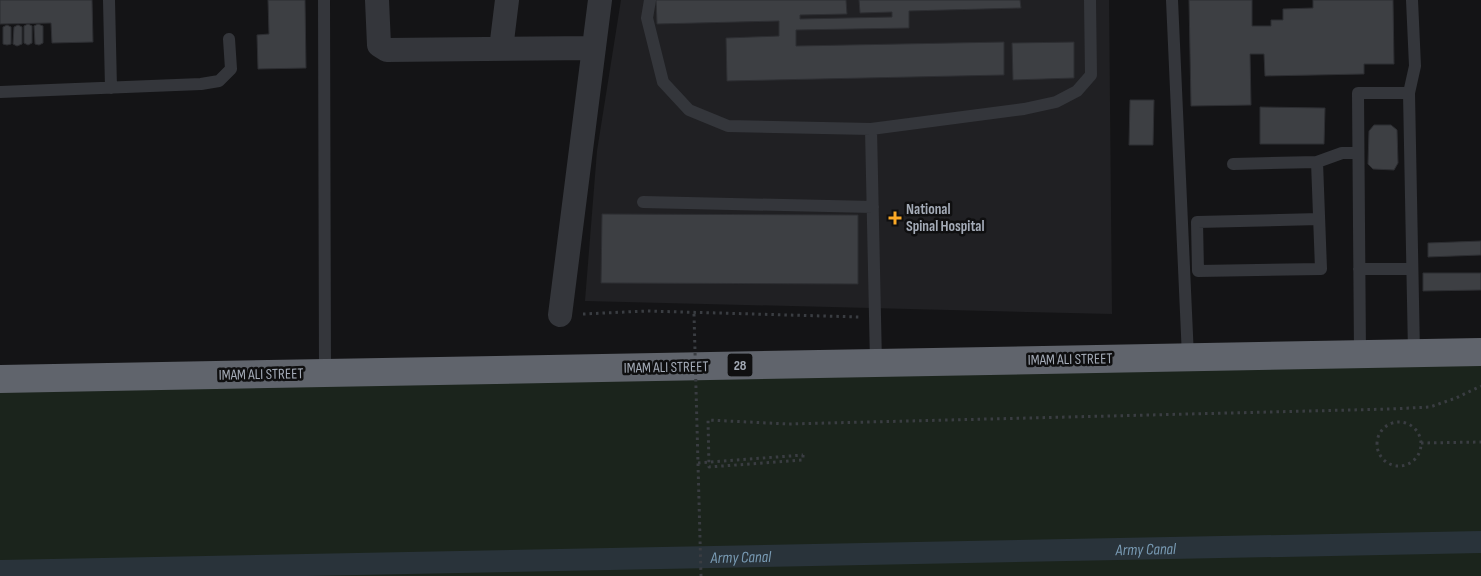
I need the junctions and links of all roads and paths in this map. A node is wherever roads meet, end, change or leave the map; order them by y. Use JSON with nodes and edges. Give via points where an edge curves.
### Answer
{"nodes":[{"id":1,"x":109,"y":0,"type":"edge"},
{"id":2,"x":324,"y":0,"type":"edge"},
{"id":3,"x":376,"y":0,"type":"edge"},
{"id":4,"x":507,"y":0,"type":"edge"},
{"id":5,"x":600,"y":0,"type":"edge"},
{"id":6,"x":650,"y":0,"type":"edge"},
{"id":7,"x":1090,"y":0,"type":"edge"},
{"id":8,"x":1172,"y":0,"type":"edge"},
{"id":9,"x":1412,"y":0,"type":"edge"},
{"id":10,"x":229,"y":39,"type":"dead end"},
{"id":11,"x":594,"y":48,"type":"junction"},
{"id":12,"x":501,"y":49,"type":"junction"},
{"id":13,"x":111,"y":88,"type":"junction"},
{"id":14,"x":0,"y":92,"type":"edge"},
{"id":15,"x":1409,"y":93,"type":"junction"},
{"id":16,"x":871,"y":129,"type":"junction"},
{"id":17,"x":1358,"y":153,"type":"junction"},
{"id":18,"x":1317,"y":162,"type":"junction"},
{"id":19,"x":1233,"y":164,"type":"dead end"},
{"id":20,"x":643,"y":202,"type":"dead end"},
{"id":21,"x":873,"y":207,"type":"junction"},
{"id":22,"x":1319,"y":219,"type":"junction"},
{"id":23,"x":1412,"y":269,"type":"junction"},
{"id":24,"x":1359,"y":270,"type":"junction"},
{"id":25,"x":694,"y":314,"type":"junction"},
{"id":26,"x":560,"y":315,"type":"joint"},
{"id":27,"x":875,"y":317,"type":"junction"},
{"id":28,"x":1481,"y":352,"type":"edge"},
{"id":29,"x":1414,"y":353,"type":"junction"},
{"id":30,"x":1360,"y":354,"type":"junction"},
{"id":31,"x":1188,"y":357,"type":"junction"},
{"id":32,"x":876,"y":363,"type":"junction"},
{"id":33,"x":325,"y":373,"type":"junction"},
{"id":34,"x":0,"y":379,"type":"edge"},
{"id":35,"x":1481,"y":386,"type":"edge"},
{"id":36,"x":1481,"y":442,"type":"edge"},
{"id":37,"x":1422,"y":443,"type":"junction"},
{"id":38,"x":698,"y":463,"type":"junction"},
{"id":39,"x":701,"y":576,"type":"edge"}],
"edges":[{"from":1,"to":13,"type":"lane"},
{"from":2,"to":33,"type":"lane"},
{"from":3,"to":12,"type":"street","via":[[377,38],[379,45],[387,50]]},
{"from":4,"to":12,"type":"street"},
{"from":5,"to":11,"type":"street"},
{"from":6,"to":16,"type":"lane","via":[[648,18],[662,82],[689,110],[728,126]]},
{"from":7,"to":16,"type":"lane","via":[[1091,75],[1077,91],[1056,102],[1024,109]]},
{"from":8,"to":31,"type":"lane"},
{"from":9,"to":15,"type":"lane","via":[[1415,66]]},
{"from":10,"to":13,"type":"lane","via":[[231,70],[219,81]]},
{"from":11,"to":12,"type":"street"},
{"from":11,"to":26,"type":"street"},
{"from":13,"to":14,"type":"lane"},
{"from":15,"to":17,"type":"lane","via":[[1358,93]]},
{"from":15,"to":23,"type":"lane"},
{"from":16,"to":21,"type":"lane"},
{"from":17,"to":18,"type":"lane","via":[[1342,153]]},
{"from":17,"to":24,"type":"lane"},
{"from":18,"to":19,"type":"lane"},
{"from":18,"to":22,"type":"lane"},
{"from":20,"to":21,"type":"lane"},
{"from":21,"to":27,"type":"lane"},
{"from":22,"to":22,"type":"lane","via":[[1321,269],[1198,271],[1197,222]]},
{"from":23,"to":24,"type":"lane"},
{"from":23,"to":29,"type":"lane"},
{"from":24,"to":30,"type":"lane"},
{"from":25,"to":26,"type":"path","via":[[646,311]]},
{"from":25,"to":27,"type":"path"},
{"from":25,"to":38,"type":"path","bridge":true},
{"from":27,"to":32,"type":"lane"},
{"from":28,"to":29,"type":"highway","name":"IMAM ALI STREET","number":"28"},
{"from":29,"to":30,"type":"highway","name":"IMAM ALI STREET","number":"28"},
{"from":30,"to":31,"type":"highway","name":"IMAM ALI STREET","number":"28"},
{"from":31,"to":32,"type":"highway","name":"IMAM ALI STREET","number":"28"},
{"from":32,"to":33,"type":"highway","name":"IMAM ALI STREET","number":"28"},
{"from":33,"to":34,"type":"highway","name":"IMAM ALI STREET","number":"28"},
{"from":35,"to":38,"type":"path","bridge":true,"via":[[1430,407],[1390,409],[788,424],[708,420],[709,467],[804,460],[803,455]]},
{"from":36,"to":37,"type":"path"},
{"from":37,"to":37,"type":"path","via":[[1417,458],[1404,466],[1383,460],[1377,447],[1385,427],[1398,422],[1416,430]]},
{"from":38,"to":39,"type":"path","bridge":true}]}
